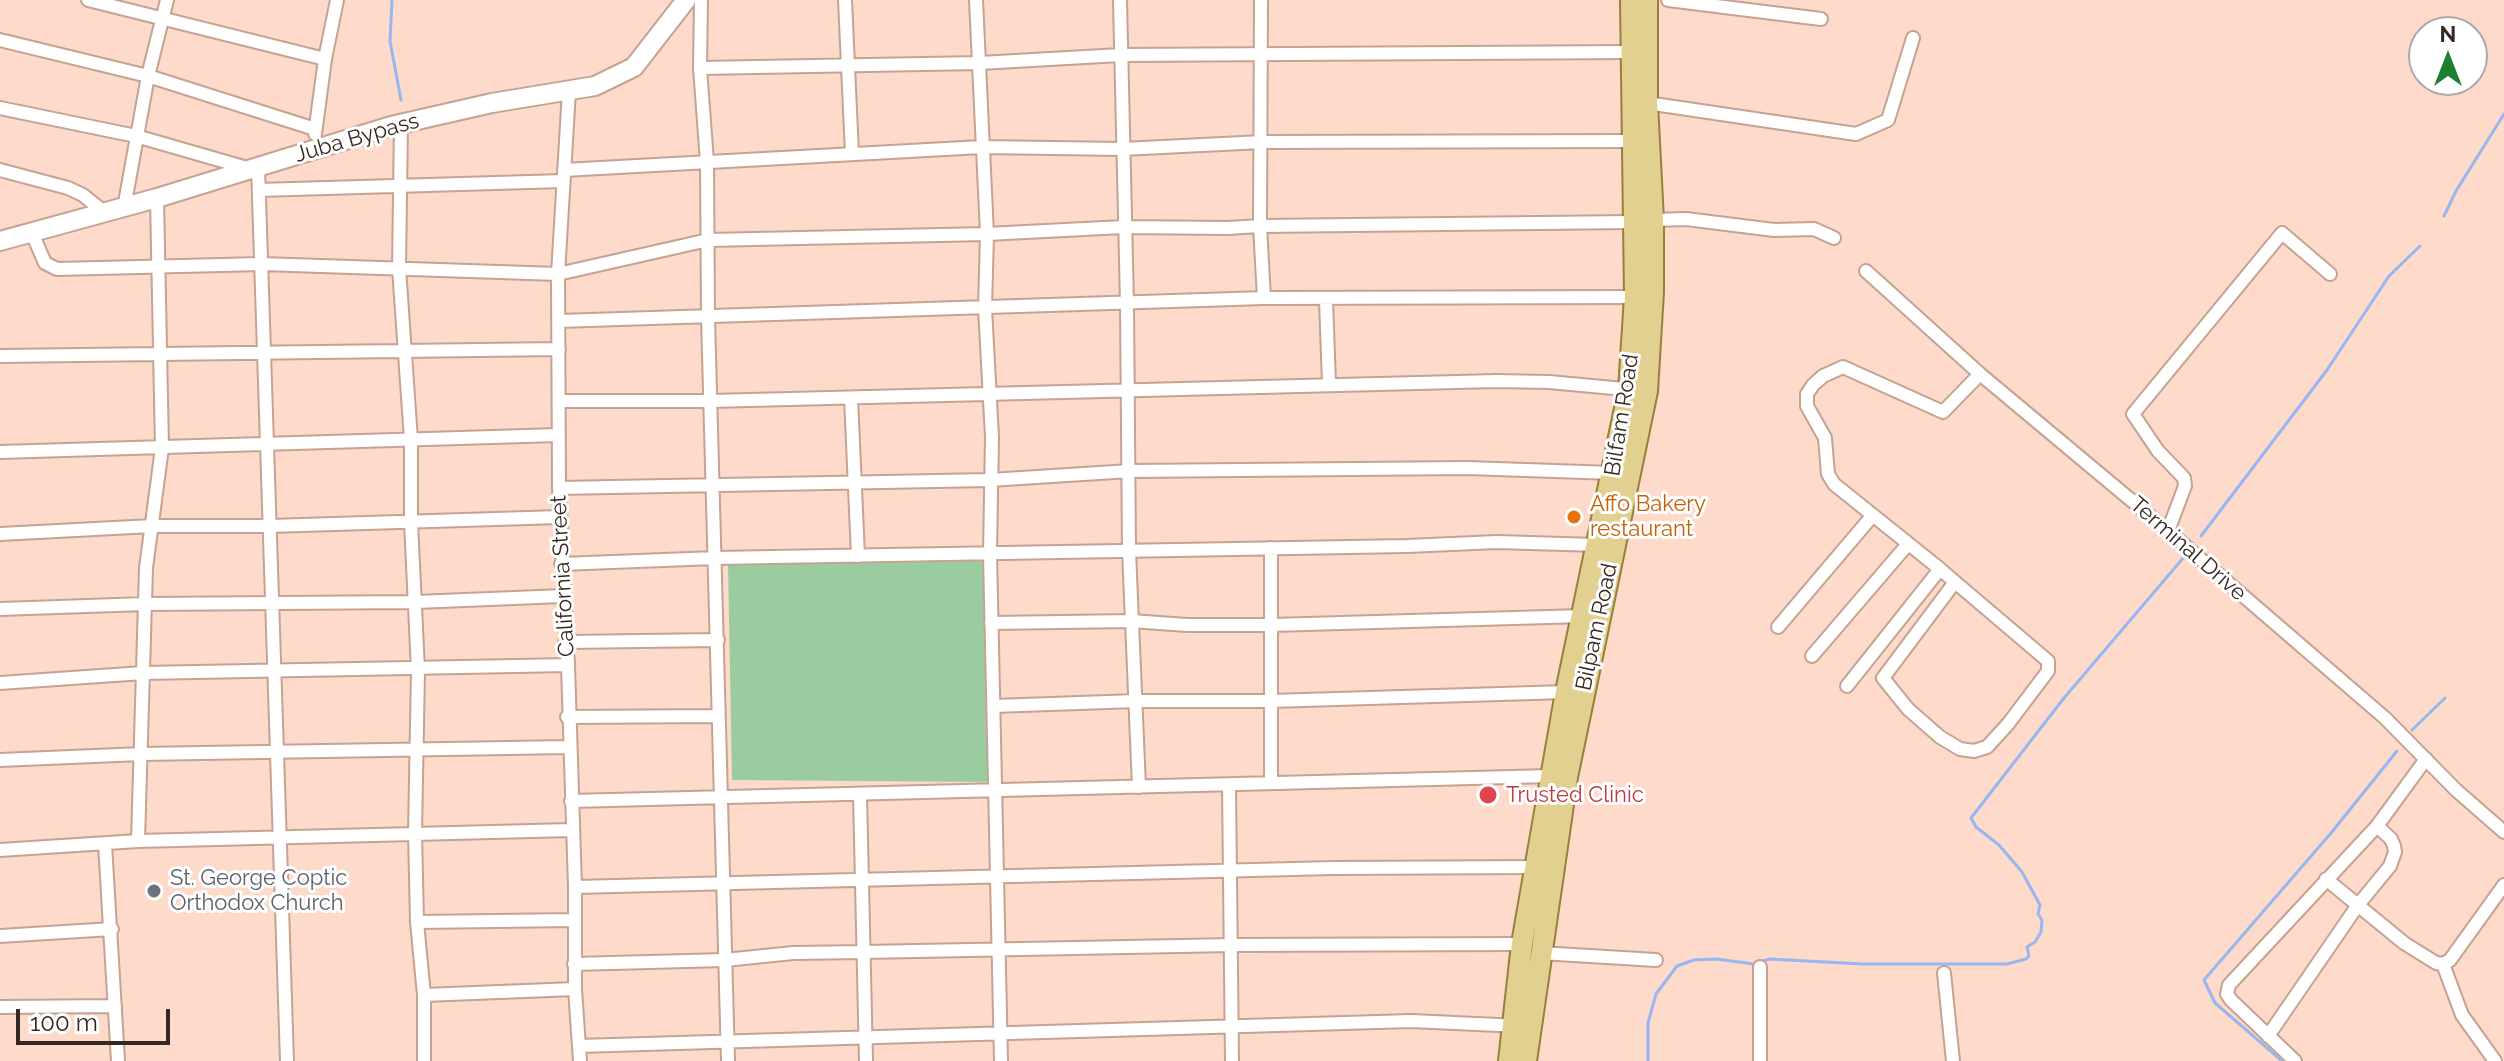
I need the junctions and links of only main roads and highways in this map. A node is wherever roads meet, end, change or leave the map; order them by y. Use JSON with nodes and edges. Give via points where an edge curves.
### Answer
{"nodes":[{"id":1,"x":686,"y":0,"type":"edge"},
{"id":2,"x":1631,"y":0,"type":"edge"},
{"id":3,"x":1647,"y":0,"type":"edge"},
{"id":4,"x":1643,"y":221,"type":"junction"},
{"id":5,"x":1,"y":240,"type":"edge"},
{"id":6,"x":1638,"y":390,"type":"junction"},
{"id":7,"x":1531,"y":949,"type":"junction"},
{"id":8,"x":1521,"y":1026,"type":"junction"},
{"id":9,"x":1509,"y":1061,"type":"edge"},
{"id":10,"x":1526,"y":1061,"type":"edge"}],
"edges":[{"from":1,"to":5,"type":"main road","name":"Juba Bypass","via":[[634,67],[595,86],[401,124]]},
{"from":2,"to":4,"type":"main road","name":"Bilfam Road","via":[[1634,141]]},
{"from":3,"to":4,"type":"main road","name":"Bilpam Road"},
{"from":4,"to":6,"type":"main road","name":"Bilfam Road","via":[[1635,297]]},
{"from":4,"to":6,"type":"main road","name":"Bilpam Road","via":[[1652,337]]},
{"from":6,"to":7,"type":"main road","name":"Bilpam Road"},
{"from":6,"to":7,"type":"main road","name":"Bilfam Road","via":[[1613,473],[1566,692],[1536,867]]},
{"from":7,"to":8,"type":"main road","name":"Bilpam Road"},
{"from":8,"to":9,"type":"main road"},
{"from":8,"to":10,"type":"main road","name":"Bilpam Road"}]}
